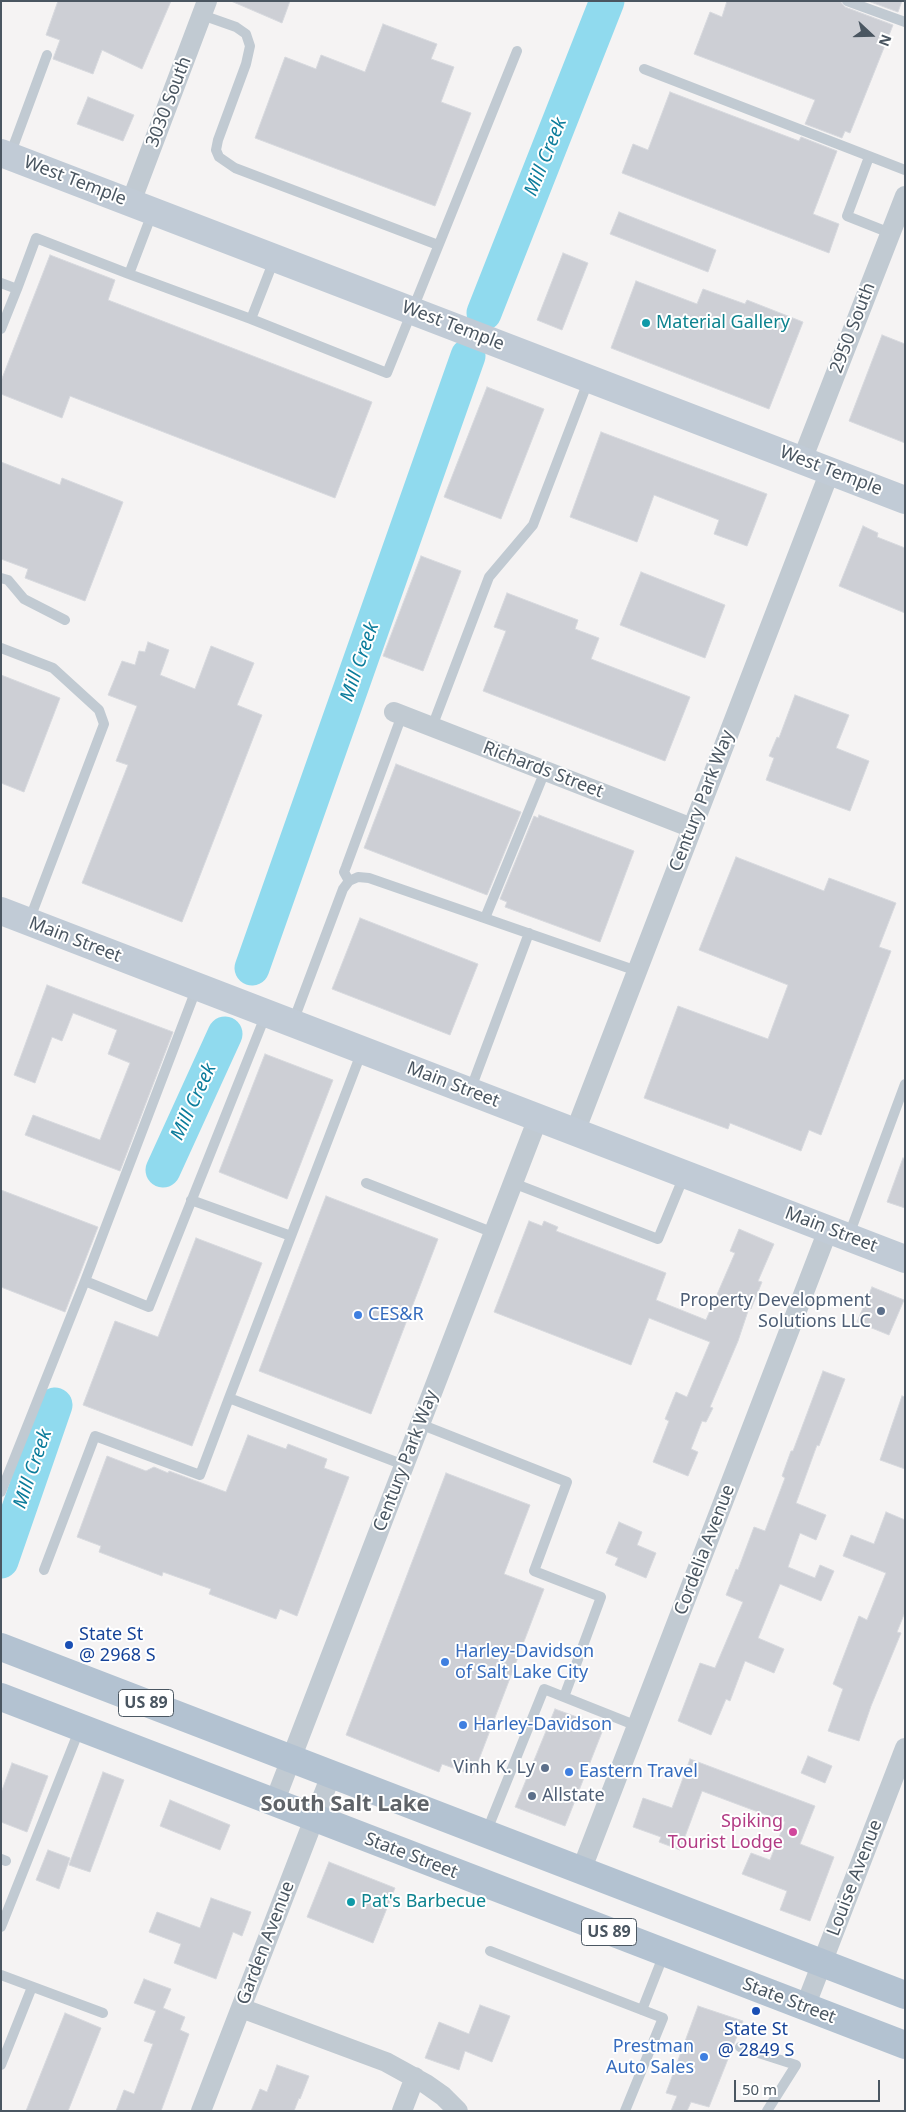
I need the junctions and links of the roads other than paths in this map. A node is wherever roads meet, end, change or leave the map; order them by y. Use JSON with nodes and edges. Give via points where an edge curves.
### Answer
{"nodes":[{"id":1,"x":847,"y":1,"type":"edge"},
{"id":2,"x":204,"y":8,"type":"edge"},
{"id":3,"x":905,"y":22,"type":"edge"},
{"id":4,"x":517,"y":51,"type":"dead end"},
{"id":5,"x":47,"y":55,"type":"dead end"},
{"id":6,"x":644,"y":69,"type":"dead end"},
{"id":7,"x":6,"y":154,"type":"edge"},
{"id":8,"x":870,"y":157,"type":"junction"},
{"id":9,"x":905,"y":170,"type":"edge"},
{"id":10,"x":905,"y":196,"type":"edge"},
{"id":11,"x":142,"y":206,"type":"junction"},
{"id":12,"x":890,"y":233,"type":"junction"},
{"id":13,"x":438,"y":245,"type":"junction"},
{"id":14,"x":274,"y":258,"type":"junction"},
{"id":15,"x":129,"y":274,"type":"junction"},
{"id":16,"x":1,"y":283,"type":"edge"},
{"id":17,"x":17,"y":289,"type":"junction"},
{"id":18,"x":412,"y":310,"type":"junction"},
{"id":19,"x":251,"y":319,"type":"junction"},
{"id":20,"x":1,"y":329,"type":"edge"},
{"id":21,"x":590,"y":378,"type":"junction"},
{"id":22,"x":802,"y":460,"type":"junction"},
{"id":23,"x":830,"y":471,"type":"junction"},
{"id":24,"x":905,"y":500,"type":"edge"},
{"id":25,"x":1,"y":578,"type":"edge"},
{"id":26,"x":65,"y":620,"type":"dead end"},
{"id":27,"x":1,"y":648,"type":"edge"},
{"id":28,"x":398,"y":714,"type":"joint"},
{"id":29,"x":432,"y":727,"type":"junction"},
{"id":30,"x":544,"y":771,"type":"junction"},
{"id":31,"x":692,"y":828,"type":"junction"},
{"id":32,"x":349,"y":881,"type":"junction"},
{"id":33,"x":2,"y":913,"type":"edge"},
{"id":34,"x":485,"y":918,"type":"junction"},
{"id":35,"x":28,"y":922,"type":"junction"},
{"id":36,"x":529,"y":933,"type":"junction"},
{"id":37,"x":637,"y":971,"type":"junction"},
{"id":38,"x":197,"y":986,"type":"junction"},
{"id":39,"x":266,"y":1013,"type":"junction"},
{"id":40,"x":293,"y":1023,"type":"junction"},
{"id":41,"x":363,"y":1050,"type":"junction"},
{"id":42,"x":905,"y":1084,"type":"edge"},
{"id":43,"x":470,"y":1091,"type":"junction"},
{"id":44,"x":538,"y":1118,"type":"junction"},
{"id":45,"x":575,"y":1132,"type":"junction"},
{"id":46,"x":685,"y":1173,"type":"junction"},
{"id":47,"x":366,"y":1183,"type":"dead end"},
{"id":48,"x":513,"y":1183,"type":"junction"},
{"id":49,"x":191,"y":1200,"type":"junction"},
{"id":50,"x":494,"y":1233,"type":"junction"},
{"id":51,"x":838,"y":1233,"type":"junction"},
{"id":52,"x":291,"y":1236,"type":"junction"},
{"id":53,"x":905,"y":1259,"type":"edge"},
{"id":54,"x":85,"y":1281,"type":"junction"},
{"id":55,"x":229,"y":1398,"type":"junction"},
{"id":56,"x":420,"y":1424,"type":"junction"},
{"id":57,"x":404,"y":1465,"type":"junction"},
{"id":58,"x":1,"y":1492,"type":"edge"},
{"id":59,"x":44,"y":1570,"type":"dead end"},
{"id":60,"x":1,"y":1647,"type":"edge"},
{"id":61,"x":1,"y":1697,"type":"edge"},
{"id":62,"x":564,"y":1697,"type":"junction"},
{"id":63,"x":636,"y":1726,"type":"junction"},
{"id":64,"x":81,"y":1727,"type":"junction"},
{"id":65,"x":905,"y":1748,"type":"edge"},
{"id":66,"x":291,"y":1759,"type":"junction"},
{"id":67,"x":331,"y":1775,"type":"junction"},
{"id":68,"x":274,"y":1803,"type":"junction"},
{"id":69,"x":314,"y":1818,"type":"junction"},
{"id":70,"x":486,"y":1834,"type":"junction"},
{"id":71,"x":580,"y":1871,"type":"junction"},
{"id":72,"x":4,"y":1914,"type":"edge"},
{"id":73,"x":1,"y":1927,"type":"edge"},
{"id":74,"x":490,"y":1951,"type":"dead end"},
{"id":75,"x":664,"y":1953,"type":"junction"},
{"id":76,"x":822,"y":1963,"type":"junction"},
{"id":77,"x":1,"y":1975,"type":"edge"},
{"id":78,"x":32,"y":1987,"type":"junction"},
{"id":79,"x":905,"y":1995,"type":"edge"},
{"id":80,"x":805,"y":2007,"type":"junction"},
{"id":81,"x":241,"y":2008,"type":"junction"},
{"id":82,"x":642,"y":2010,"type":"junction"},
{"id":83,"x":103,"y":2013,"type":"dead end"},
{"id":84,"x":905,"y":2045,"type":"edge"},
{"id":85,"x":740,"y":2046,"type":"dead end"},
{"id":86,"x":1,"y":2065,"type":"edge"},
{"id":87,"x":414,"y":2077,"type":"junction"},
{"id":88,"x":201,"y":2111,"type":"edge"},
{"id":89,"x":402,"y":2111,"type":"edge"},
{"id":90,"x":458,"y":2111,"type":"edge"},
{"id":91,"x":625,"y":2111,"type":"edge"},
{"id":92,"x":767,"y":2111,"type":"edge"}],
"edges":[{"from":1,"to":3,"type":"lane"},
{"from":2,"to":11,"type":"street","name":"3030 South"},
{"from":2,"to":13,"type":"lane","via":[[246,34],[250,46],[218,140],[216,150],[219,157],[235,168]]},
{"from":4,"to":13,"type":"lane"},
{"from":5,"to":7,"type":"lane"},
{"from":6,"to":8,"type":"lane"},
{"from":7,"to":11,"type":"street","name":"West Temple"},
{"from":8,"to":9,"type":"lane"},
{"from":8,"to":12,"type":"lane","via":[[847,216]]},
{"from":10,"to":12,"type":"street","name":"2950 South"},
{"from":11,"to":14,"type":"street","name":"West Temple"},
{"from":11,"to":15,"type":"lane"},
{"from":12,"to":22,"type":"street","name":"2950 South"},
{"from":13,"to":18,"type":"lane"},
{"from":14,"to":18,"type":"street","name":"West Temple"},
{"from":14,"to":19,"type":"lane"},
{"from":15,"to":17,"type":"lane","via":[[36,238]]},
{"from":15,"to":19,"type":"lane"},
{"from":16,"to":17,"type":"lane"},
{"from":17,"to":20,"type":"lane"},
{"from":18,"to":19,"type":"lane","via":[[387,373]]},
{"from":18,"to":21,"type":"street","name":"West Temple"},
{"from":21,"to":22,"type":"street","name":"West Temple"},
{"from":21,"to":29,"type":"lane","via":[[534,525],[489,577]]},
{"from":22,"to":23,"type":"street","name":"West Temple"},
{"from":23,"to":24,"type":"street","name":"West Temple"},
{"from":23,"to":31,"type":"street","name":"Century Park Way"},
{"from":25,"to":26,"type":"lane","via":[[8,580],[24,599]]},
{"from":27,"to":35,"type":"lane","via":[[53,668],[99,710],[104,724]]},
{"from":28,"to":29,"type":"street","name":"Richards Street"},
{"from":28,"to":32,"type":"lane","via":[[344,872]]},
{"from":29,"to":30,"type":"street","name":"Richards Street"},
{"from":30,"to":31,"type":"street","name":"Richards Street"},
{"from":30,"to":34,"type":"lane"},
{"from":31,"to":37,"type":"street","name":"Century Park Way"},
{"from":32,"to":34,"type":"lane","via":[[358,877],[369,878]]},
{"from":32,"to":40,"type":"lane","via":[[343,889]]},
{"from":33,"to":35,"type":"street","name":"Main Street"},
{"from":34,"to":36,"type":"lane"},
{"from":35,"to":38,"type":"street","name":"Main Street"},
{"from":36,"to":37,"type":"lane"},
{"from":36,"to":43,"type":"lane"},
{"from":37,"to":45,"type":"street","name":"Century Park Way"},
{"from":38,"to":39,"type":"street","name":"Main Street"},
{"from":38,"to":54,"type":"lane"},
{"from":39,"to":40,"type":"street","name":"Main Street"},
{"from":39,"to":49,"type":"lane"},
{"from":40,"to":41,"type":"street","name":"Main Street"},
{"from":41,"to":43,"type":"street","name":"Main Street"},
{"from":41,"to":52,"type":"lane"},
{"from":42,"to":51,"type":"lane"},
{"from":43,"to":44,"type":"street","name":"Main Street"},
{"from":44,"to":45,"type":"street","name":"Main Street"},
{"from":44,"to":48,"type":"street","name":"Century Park Way"},
{"from":45,"to":46,"type":"street","name":"Main Street"},
{"from":46,"to":48,"type":"lane","via":[[658,1239]]},
{"from":46,"to":51,"type":"street","name":"Main Street"},
{"from":47,"to":50,"type":"lane"},
{"from":48,"to":50,"type":"street","name":"Century Park Way"},
{"from":49,"to":52,"type":"lane"},
{"from":49,"to":54,"type":"lane","via":[[149,1307]]},
{"from":50,"to":56,"type":"street","name":"Century Park Way"},
{"from":51,"to":53,"type":"street","name":"Main Street"},
{"from":51,"to":63,"type":"street","name":"Cordelia Avenue"},
{"from":52,"to":55,"type":"lane"},
{"from":54,"to":58,"type":"lane"},
{"from":55,"to":57,"type":"lane"},
{"from":55,"to":59,"type":"lane","via":[[200,1475],[95,1436]]},
{"from":56,"to":57,"type":"street","name":"Century Park Way"},
{"from":56,"to":62,"type":"lane","via":[[567,1482],[534,1571],[601,1597]]},
{"from":57,"to":66,"type":"street","name":"Century Park Way"},
{"from":60,"to":66,"type":"main road","number":"US 89"},
{"from":61,"to":64,"type":"main road","name":"State Street","number":"US 89"},
{"from":62,"to":63,"type":"lane"},
{"from":62,"to":70,"type":"lane","via":[[544,1689]]},
{"from":63,"to":71,"type":"street","name":"Cordelia Avenue"},
{"from":64,"to":68,"type":"main road","name":"State Street","number":"US 89"},
{"from":64,"to":72,"type":"lane"},
{"from":65,"to":76,"type":"street","name":"Louise Avenue"},
{"from":66,"to":67,"type":"main road","number":"US 89"},
{"from":66,"to":68,"type":"street","name":"Century Park Way"},
{"from":67,"to":69,"type":"street","name":"Garden Avenue"},
{"from":67,"to":70,"type":"main road","number":"US 89"},
{"from":68,"to":69,"type":"main road","name":"State Street","number":"US 89"},
{"from":69,"to":75,"type":"main road","name":"State Street","number":"US 89"},
{"from":69,"to":81,"type":"street","name":"Garden Avenue"},
{"from":70,"to":71,"type":"main road","number":"US 89"},
{"from":71,"to":76,"type":"main road","number":"US 89"},
{"from":72,"to":73,"type":"lane"},
{"from":74,"to":82,"type":"lane"},
{"from":75,"to":80,"type":"main road","name":"State Street","number":"US 89"},
{"from":75,"to":82,"type":"lane"},
{"from":76,"to":79,"type":"main road","number":"US 89"},
{"from":76,"to":80,"type":"street","name":"Louise Avenue"},
{"from":77,"to":78,"type":"lane"},
{"from":78,"to":83,"type":"lane"},
{"from":78,"to":86,"type":"lane"},
{"from":80,"to":84,"type":"main road","name":"State Street","number":"US 89"},
{"from":81,"to":87,"type":"street","via":[[386,2062]]},
{"from":81,"to":88,"type":"street","name":"Garden Avenue"},
{"from":82,"to":91,"type":"lane","via":[[663,2018]]},
{"from":85,"to":92,"type":"lane","via":[[796,2065]]},
{"from":87,"to":89,"type":"street"},
{"from":87,"to":90,"type":"street","via":[[443,2096]]}]}
